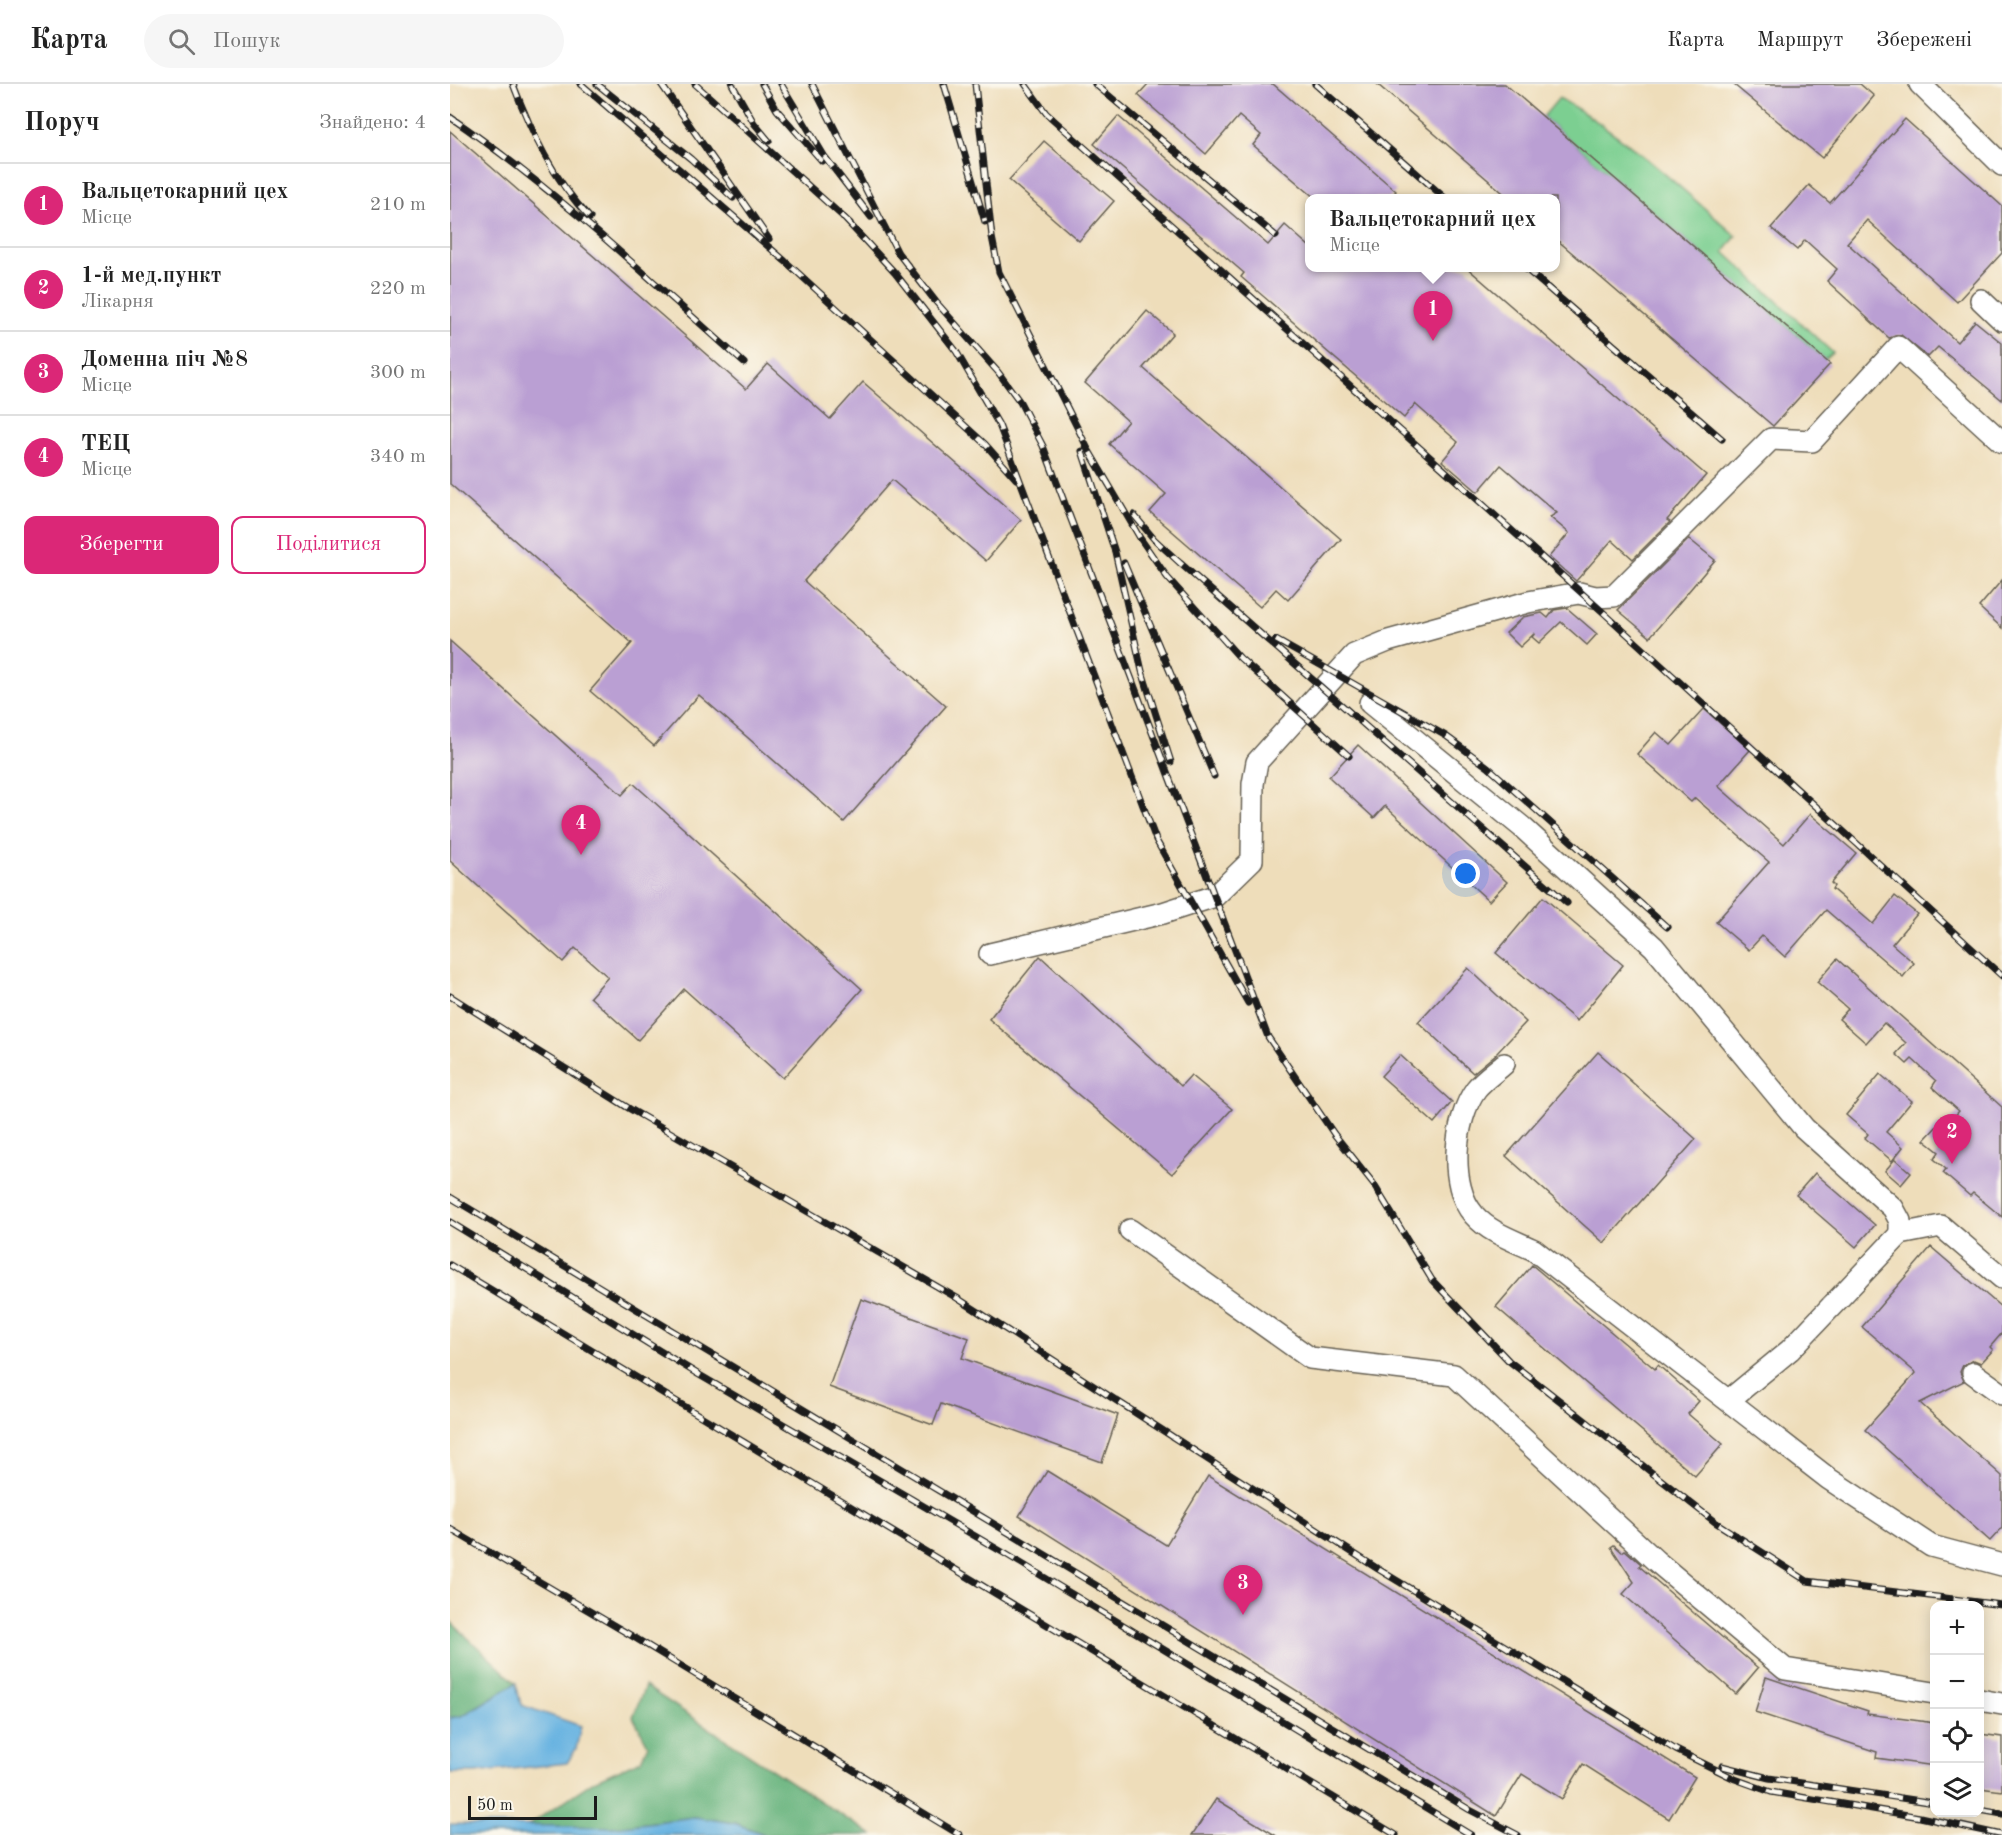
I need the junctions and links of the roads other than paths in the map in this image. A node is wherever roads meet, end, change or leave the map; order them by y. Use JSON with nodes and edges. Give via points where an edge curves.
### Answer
{"nodes":[{"id":1,"x":1920,"y":84,"type":"edge"},
{"id":2,"x":2002,"y":165,"type":"edge"},
{"id":3,"x":1981,"y":300,"type":"dead end"},
{"id":4,"x":2002,"y":320,"type":"edge"},
{"id":5,"x":2002,"y":442,"type":"edge"},
{"id":6,"x":1370,"y":703,"type":"dead end"},
{"id":7,"x":990,"y":954,"type":"dead end"},
{"id":8,"x":1504,"y":1064,"type":"dead end"},
{"id":9,"x":1130,"y":1230,"type":"dead end"},
{"id":10,"x":1900,"y":1234,"type":"junction"},
{"id":11,"x":2002,"y":1278,"type":"edge"},
{"id":12,"x":1974,"y":1372,"type":"dead end"},
{"id":13,"x":2002,"y":1394,"type":"edge"},
{"id":14,"x":1729,"y":1400,"type":"junction"},
{"id":15,"x":2002,"y":1565,"type":"edge"},
{"id":16,"x":1930,"y":1692,"type":"edge"},
{"id":17,"x":1984,"y":1701,"type":"edge"},
{"id":18,"x":2002,"y":1704,"type":"edge"}],
"edges":[{"from":1,"to":2,"type":"lane"},
{"from":3,"to":4,"type":"lane"},
{"from":5,"to":7,"type":"lane","via":[[1898,347],[1812,441],[1771,439],[1614,596],[1579,593],[1528,602],[1388,641],[1354,655],[1257,762],[1252,860],[1215,896],[1163,913]]},
{"from":6,"to":10,"type":"lane","via":[[1522,826],[1654,947],[1804,1128],[1893,1208],[1900,1221]]},
{"from":8,"to":14,"type":"lane","via":[[1477,1088],[1462,1116],[1457,1168],[1460,1189],[1473,1214],[1491,1231],[1534,1250]]},
{"from":9,"to":16,"type":"lane","via":[[1310,1358],[1454,1375],[1656,1561],[1785,1669]]},
{"from":10,"to":11,"type":"lane","via":[[1941,1226]]},
{"from":10,"to":14,"type":"lane","via":[[1790,1350]]},
{"from":12,"to":13,"type":"lane"},
{"from":14,"to":15,"type":"lane","via":[[1829,1479],[1931,1546]]},
{"from":17,"to":18,"type":"lane"}]}
